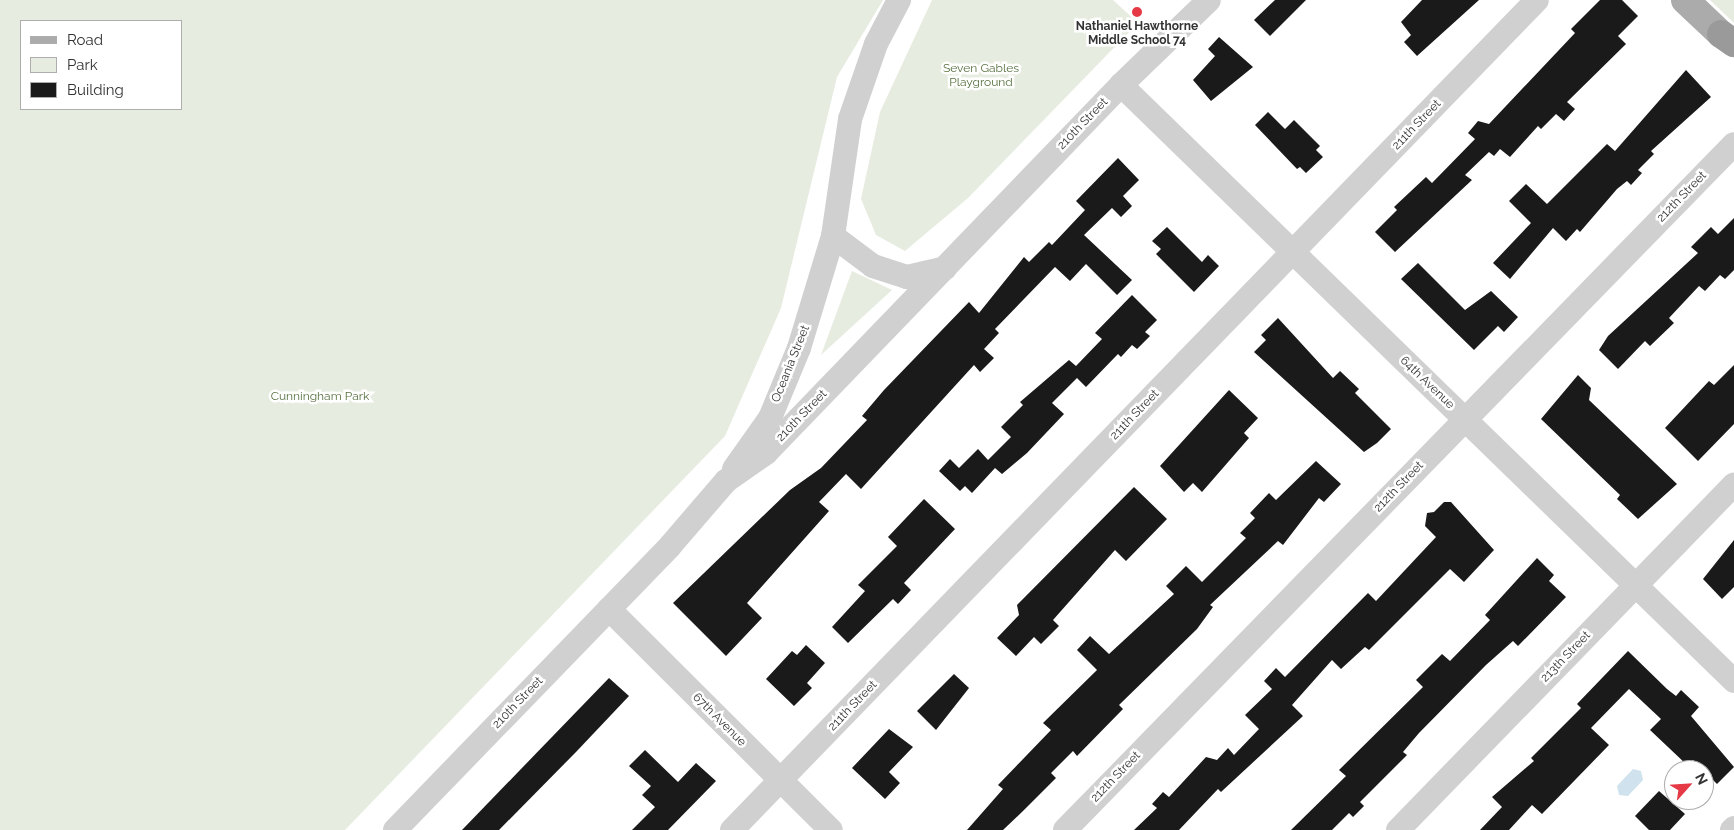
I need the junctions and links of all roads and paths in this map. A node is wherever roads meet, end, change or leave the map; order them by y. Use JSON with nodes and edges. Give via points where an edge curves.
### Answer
{"nodes":[{"id":1,"x":899,"y":0,"type":"edge"},
{"id":2,"x":1209,"y":0,"type":"edge"},
{"id":3,"x":1537,"y":0,"type":"edge"},
{"id":4,"x":1685,"y":0,"type":"edge"},
{"id":5,"x":1727,"y":39,"type":"edge"},
{"id":6,"x":1121,"y":84,"type":"junction"},
{"id":7,"x":1734,"y":144,"type":"edge"},
{"id":8,"x":833,"y":236,"type":"junction"},
{"id":9,"x":1293,"y":252,"type":"junction"},
{"id":10,"x":945,"y":268,"type":"junction"},
{"id":11,"x":1465,"y":419,"type":"junction"},
{"id":12,"x":726,"y":480,"type":"junction"},
{"id":13,"x":1734,"y":484,"type":"edge"},
{"id":14,"x":1636,"y":585,"type":"junction"},
{"id":15,"x":609,"y":610,"type":"junction"},
{"id":16,"x":1734,"y":680,"type":"edge"},
{"id":17,"x":780,"y":781,"type":"junction"},
{"id":18,"x":395,"y":830,"type":"edge"},
{"id":19,"x":732,"y":830,"type":"edge"},
{"id":20,"x":831,"y":830,"type":"edge"},
{"id":21,"x":1065,"y":830,"type":"edge"},
{"id":22,"x":1398,"y":830,"type":"edge"}],
"edges":[{"from":1,"to":8,"type":"street","name":"Oceania Street","via":[[876,44],[850,118]]},
{"from":2,"to":6,"type":"street","name":"210th Street"},
{"from":3,"to":9,"type":"street","name":"211th Street"},
{"from":4,"to":5,"type":"main road"},
{"from":6,"to":9,"type":"street","name":"64th Avenue"},
{"from":6,"to":10,"type":"street","name":"210th Street"},
{"from":7,"to":11,"type":"street","name":"212th Street"},
{"from":8,"to":10,"type":"street","via":[[874,266],[907,277]]},
{"from":8,"to":12,"type":"street","name":"Oceania Street","via":[[799,348],[770,418]]},
{"from":9,"to":11,"type":"street","name":"64th Avenue"},
{"from":9,"to":17,"type":"street","name":"211th Street"},
{"from":10,"to":12,"type":"street","name":"210th Street","via":[[766,453]]},
{"from":11,"to":14,"type":"street","name":"64th Avenue"},
{"from":11,"to":21,"type":"street","name":"212th Street"},
{"from":12,"to":15,"type":"street","name":"210th Street"},
{"from":13,"to":14,"type":"street","name":"213th Street"},
{"from":14,"to":16,"type":"street","name":"64th Avenue"},
{"from":14,"to":22,"type":"street","name":"213th Street"},
{"from":15,"to":17,"type":"street","name":"67th Avenue"},
{"from":15,"to":18,"type":"street","name":"210th Street"},
{"from":17,"to":19,"type":"street","name":"211th Street"},
{"from":17,"to":20,"type":"street","name":"67th Avenue"}]}
